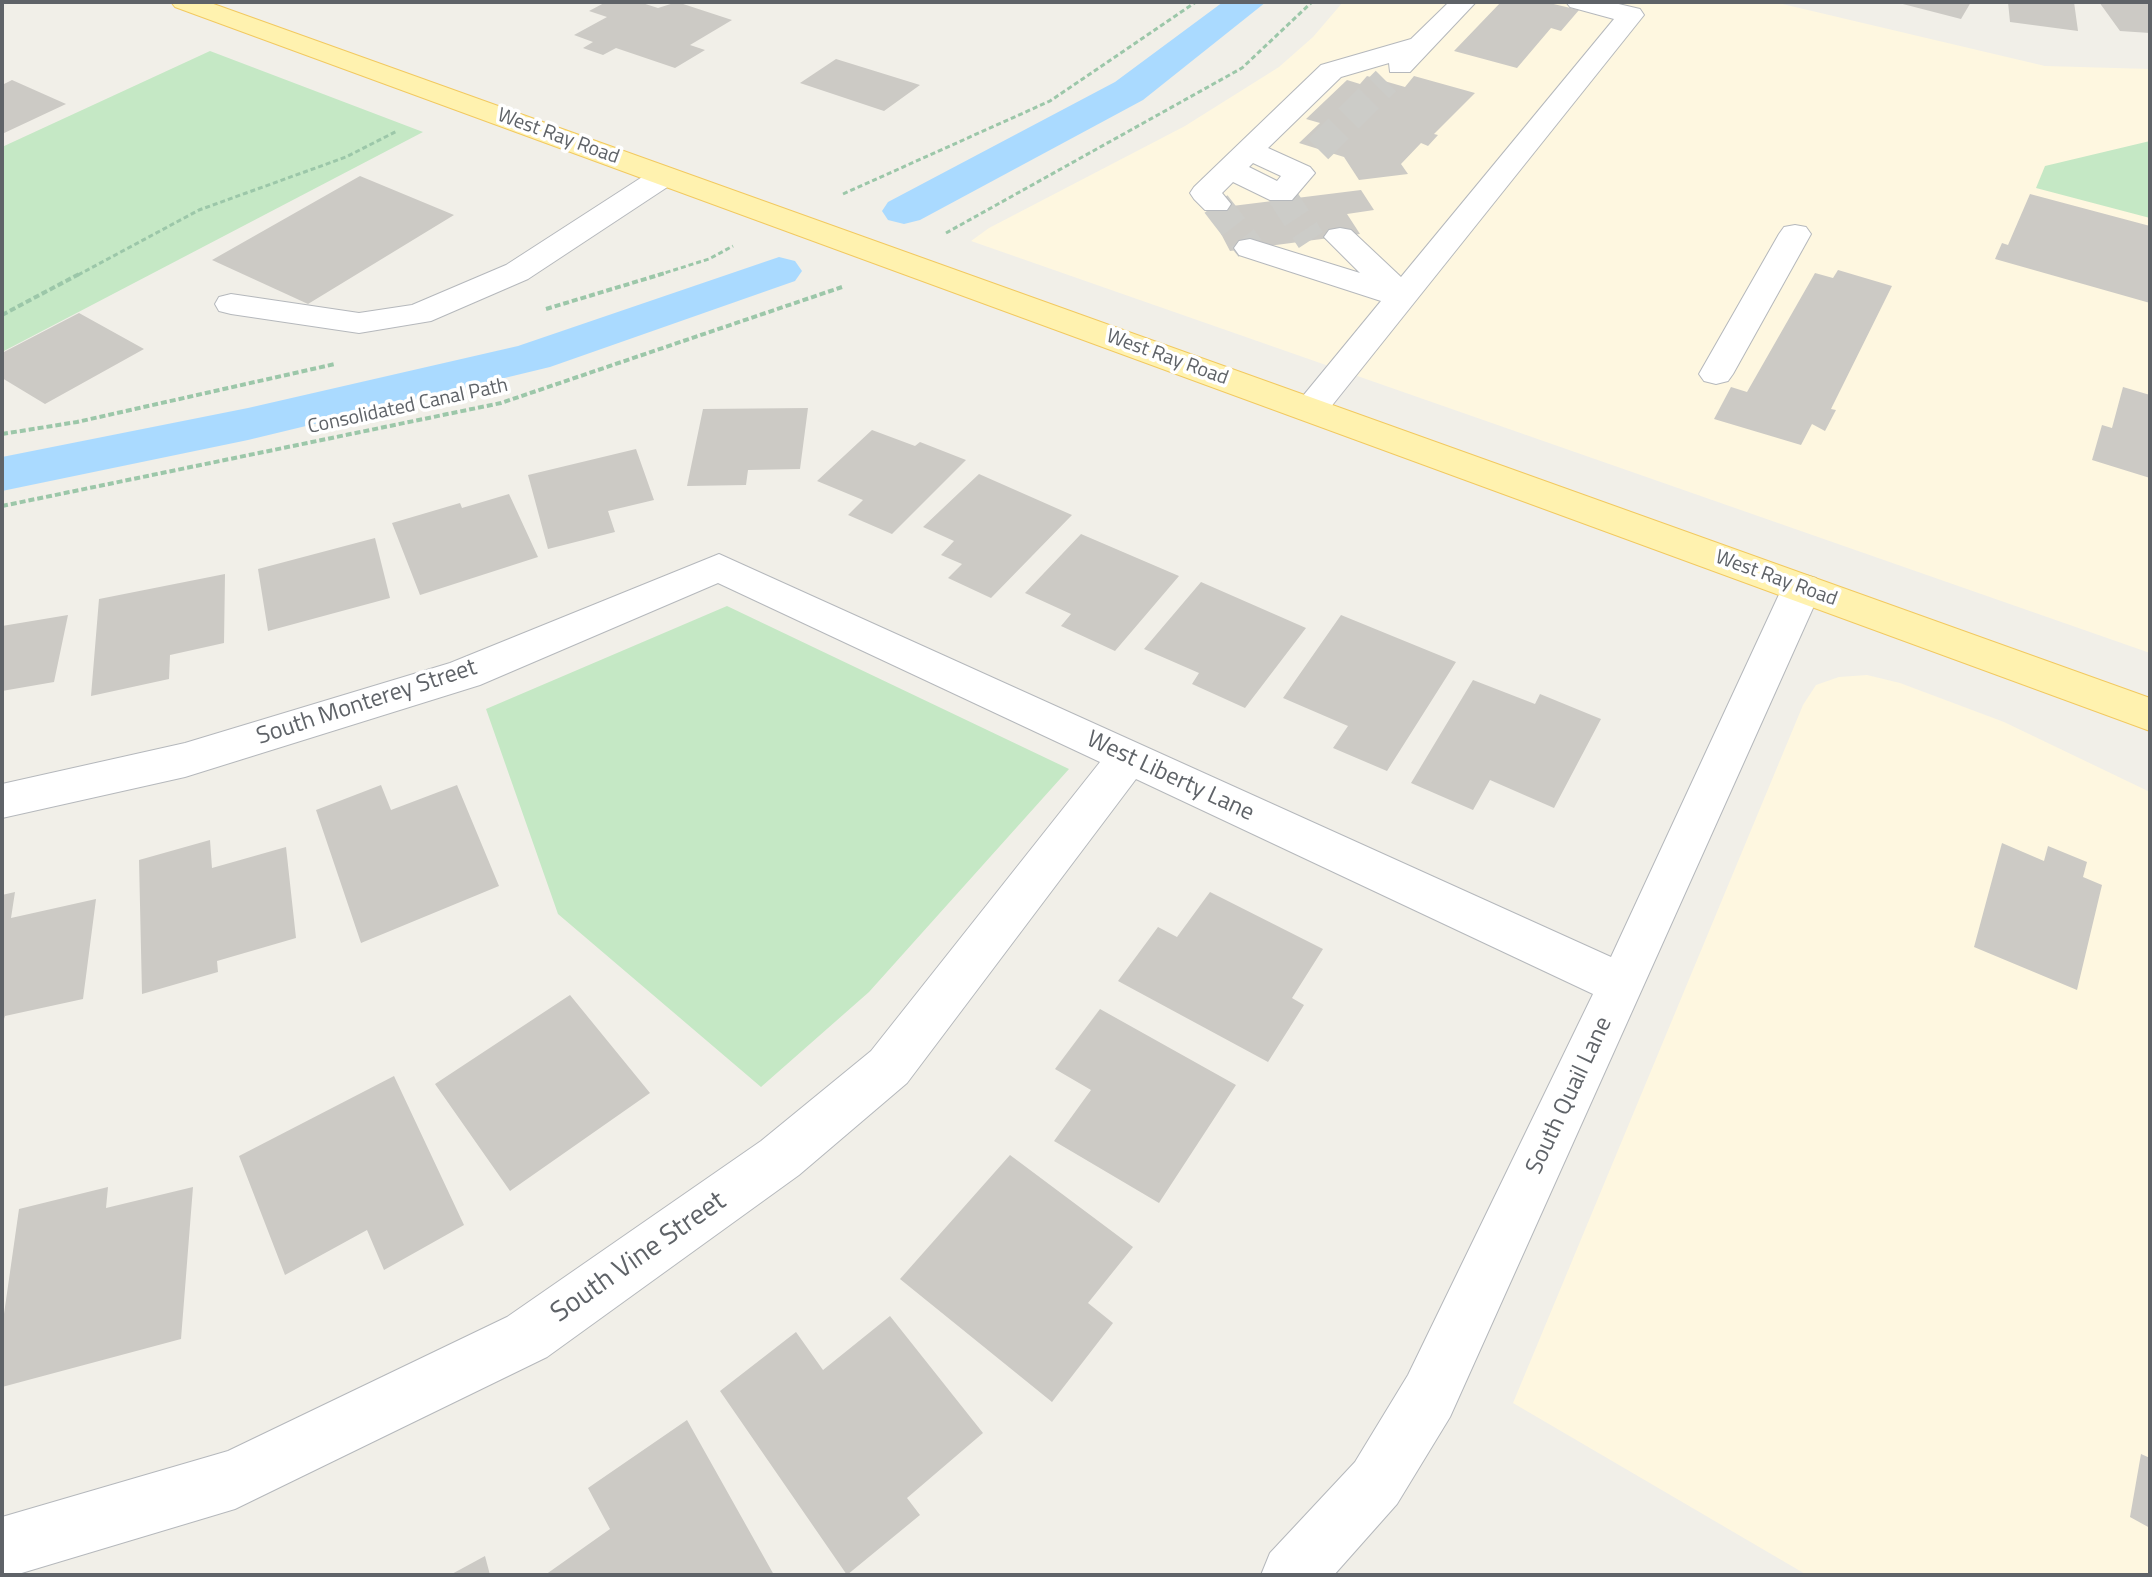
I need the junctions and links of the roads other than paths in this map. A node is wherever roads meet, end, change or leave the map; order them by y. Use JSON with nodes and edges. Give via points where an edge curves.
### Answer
{"nodes":[{"id":1,"x":184,"y":2,"type":"edge"},
{"id":2,"x":1463,"y":2,"type":"edge"},
{"id":3,"x":1579,"y":2,"type":"edge"},
{"id":4,"x":1421,"y":45,"type":"junction"},
{"id":5,"x":1386,"y":81,"type":"tunnel mouth"},
{"id":6,"x":1318,"y":149,"type":"tunnel mouth"},
{"id":7,"x":1239,"y":159,"type":"junction"},
{"id":8,"x":664,"y":176,"type":"junction"},
{"id":9,"x":1287,"y":190,"type":"junction"},
{"id":10,"x":1216,"y":204,"type":"dead end"},
{"id":11,"x":1795,"y":234,"type":"dead end"},
{"id":12,"x":1250,"y":248,"type":"tunnel mouth"},
{"id":13,"x":1404,"y":298,"type":"junction"},
{"id":14,"x":231,"y":304,"type":"dead end"},
{"id":15,"x":1716,"y":374,"type":"dead end"},
{"id":16,"x":1310,"y":410,"type":"junction"},
{"id":17,"x":719,"y":567,"type":"joint"},
{"id":18,"x":1802,"y":588,"type":"junction"},
{"id":19,"x":2150,"y":715,"type":"edge"},
{"id":20,"x":1128,"y":758,"type":"junction"},
{"id":21,"x":2,"y":801,"type":"edge"},
{"id":22,"x":1622,"y":985,"type":"junction"},
{"id":23,"x":2,"y":1548,"type":"edge"},
{"id":24,"x":1292,"y":1575,"type":"edge"}],
"edges":[{"from":1,"to":8,"type":"main road","name":"West Ray Road"},
{"from":2,"to":4,"type":"street"},
{"from":3,"to":13,"type":"street","via":[[1631,15]]},
{"from":4,"to":5,"type":"street"},
{"from":4,"to":7,"type":"street","via":[[1331,71]]},
{"from":6,"to":9,"type":"street"},
{"from":7,"to":9,"type":"street"},
{"from":7,"to":9,"type":"street"},
{"from":7,"to":10,"type":"street","via":[[1205,193]]},
{"from":8,"to":14,"type":"street","via":[[517,272],[419,314],[359,323]]},
{"from":8,"to":16,"type":"main road","name":"West Ray Road"},
{"from":11,"to":15,"type":"street"},
{"from":12,"to":13,"type":"street"},
{"from":13,"to":13,"type":"street","via":[[1311,240]]},
{"from":13,"to":16,"type":"street"},
{"from":16,"to":18,"type":"main road","name":"West Ray Road"},
{"from":17,"to":20,"type":"street","name":"West Liberty Lane"},
{"from":17,"to":21,"type":"street","name":"South Monterey Street","via":[[465,674],[185,760]]},
{"from":18,"to":19,"type":"main road","name":"West Ray Road"},
{"from":18,"to":22,"type":"street","name":"South Quail Lane"},
{"from":20,"to":22,"type":"street","name":"West Liberty Lane"},
{"from":20,"to":23,"type":"street","name":"South Vine Street","via":[[889,1067],[780,1158],[527,1337],[235,1479]]},
{"from":22,"to":24,"type":"street","name":"South Quail Lane","via":[[1429,1396],[1376,1483]]}]}
